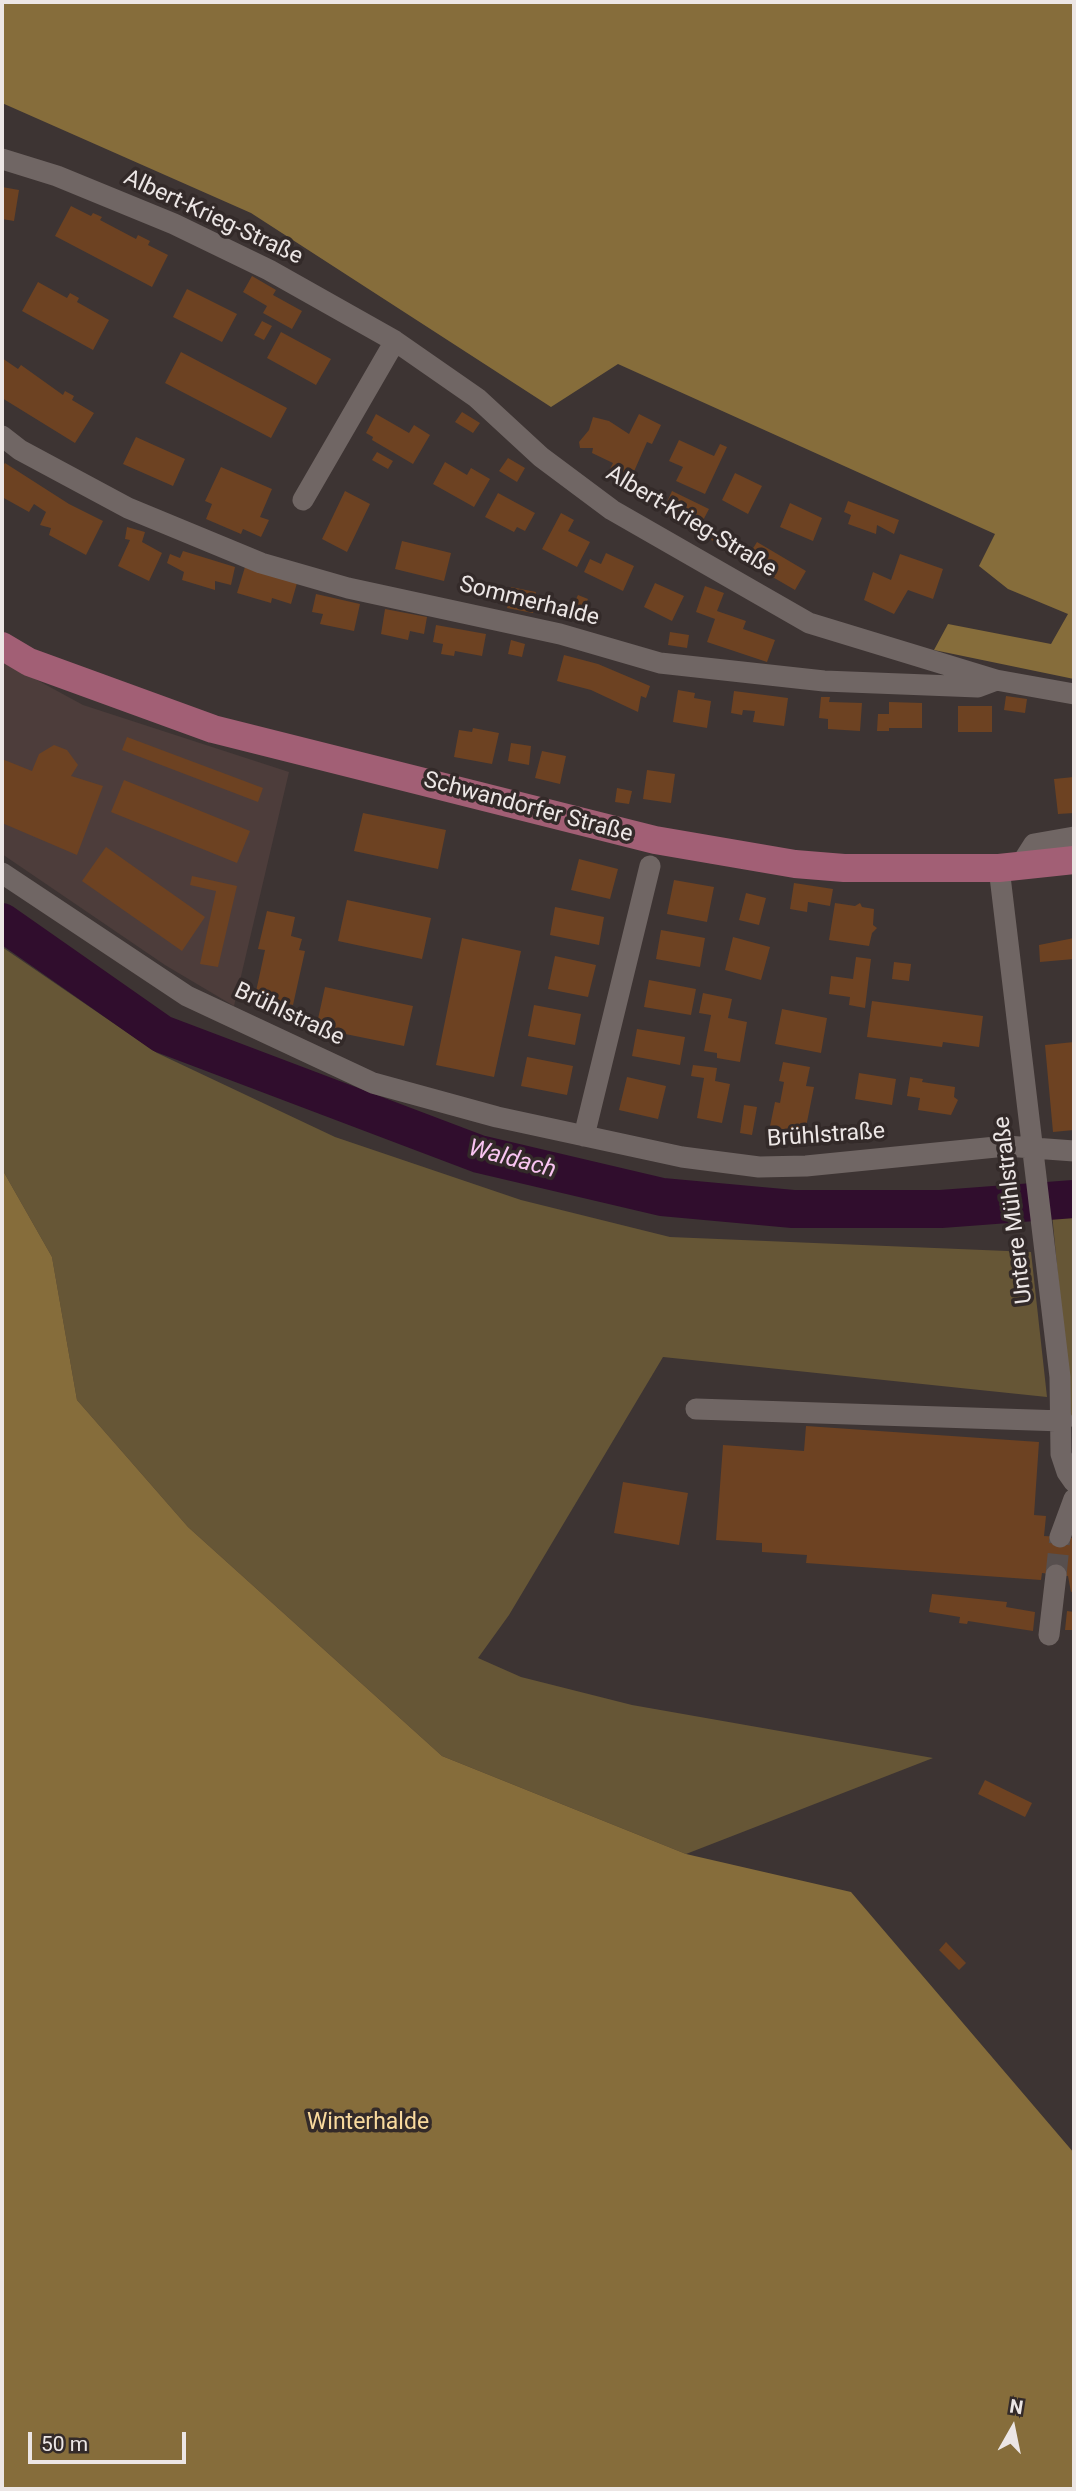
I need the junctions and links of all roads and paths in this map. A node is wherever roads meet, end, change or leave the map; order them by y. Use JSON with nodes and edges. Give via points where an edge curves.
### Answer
{"nodes":[{"id":1,"x":2,"y":159,"type":"edge"},
{"id":2,"x":395,"y":341,"type":"junction"},
{"id":3,"x":2,"y":436,"type":"edge"},
{"id":4,"x":303,"y":500,"type":"dead end"},
{"id":5,"x":2,"y":646,"type":"edge"},
{"id":6,"x":996,"y":680,"type":"junction"},
{"id":7,"x":1074,"y":694,"type":"edge"},
{"id":8,"x":1074,"y":837,"type":"edge"},
{"id":9,"x":1074,"y":860,"type":"edge"},
{"id":10,"x":650,"y":866,"type":"dead end"},
{"id":11,"x":1009,"y":867,"type":"junction"},
{"id":12,"x":2,"y":873,"type":"edge"},
{"id":13,"x":584,"y":1136,"type":"junction"},
{"id":14,"x":1032,"y":1148,"type":"junction"},
{"id":15,"x":1074,"y":1151,"type":"edge"},
{"id":16,"x":696,"y":1409,"type":"dead end"},
{"id":17,"x":1063,"y":1421,"type":"junction"},
{"id":18,"x":1074,"y":1482,"type":"edge"},
{"id":19,"x":1074,"y":1499,"type":"edge"},
{"id":20,"x":1060,"y":1537,"type":"tunnel mouth"},
{"id":21,"x":1056,"y":1575,"type":"tunnel mouth"},
{"id":22,"x":1049,"y":1635,"type":"dead end"}],
"edges":[{"from":1,"to":2,"type":"street","name":"Albert-Krieg-Straße","via":[[57,176],[174,224],[269,270]]},
{"from":2,"to":4,"type":"street"},
{"from":2,"to":6,"type":"street","name":"Albert-Krieg-Straße","via":[[477,398],[541,457],[612,510],[809,623]]},
{"from":3,"to":6,"type":"street","name":"Sommerhalde","via":[[128,508],[261,562],[348,588],[561,634],[660,663],[824,681],[978,687]]},
{"from":5,"to":11,"type":"main road","name":"Schwandorfer Straße","via":[[29,662],[213,729],[609,830],[795,864]]},
{"from":6,"to":7,"type":"street","name":"Sommerhalde"},
{"from":8,"to":11,"type":"street","via":[[1034,844]]},
{"from":9,"to":11,"type":"main road","name":"Schwandorfer Straße"},
{"from":10,"to":13,"type":"street"},
{"from":11,"to":14,"type":"street","name":"Untere Mühlstraße"},
{"from":12,"to":13,"type":"street","name":"Brühlstraße","via":[[187,996],[373,1083]]},
{"from":13,"to":14,"type":"street","name":"Brühlstraße","via":[[681,1157],[760,1167],[1006,1146]]},
{"from":14,"to":15,"type":"street","name":"Brühlstraße"},
{"from":14,"to":17,"type":"street","name":"Untere Mühlstraße"},
{"from":16,"to":17,"type":"street"},
{"from":17,"to":18,"type":"street","name":"Untere Mühlstraße","via":[[1061,1454]]},
{"from":19,"to":20,"type":"street"},
{"from":21,"to":22,"type":"street"}]}
